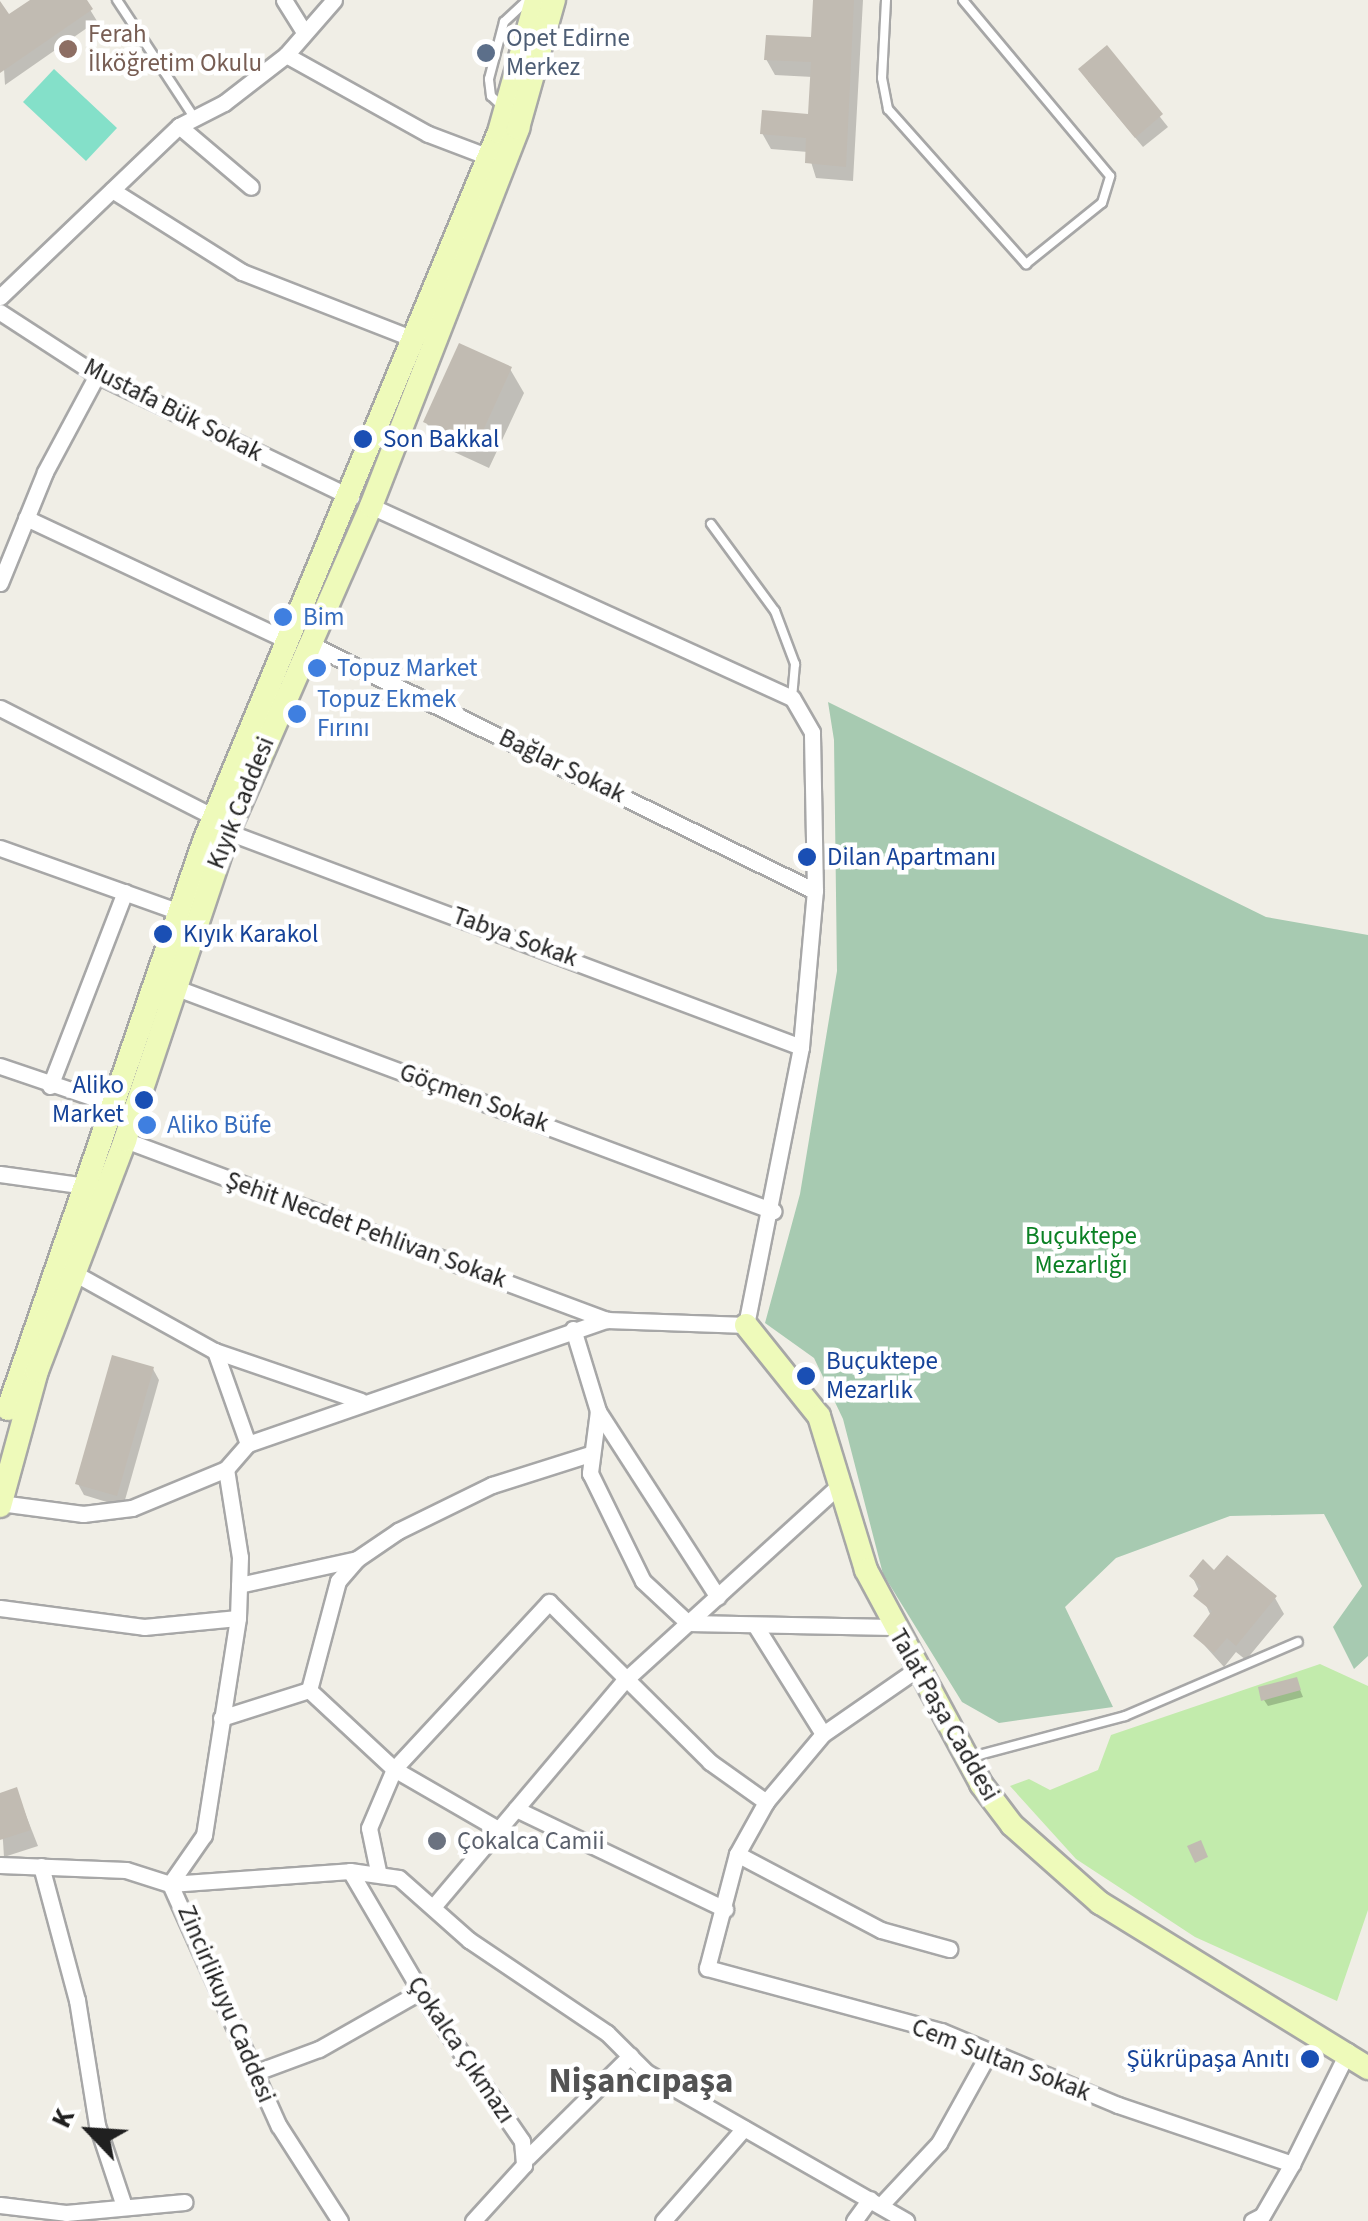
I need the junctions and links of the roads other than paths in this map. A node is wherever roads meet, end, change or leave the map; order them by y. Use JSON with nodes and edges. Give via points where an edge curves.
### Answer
{"nodes":[{"id":1,"x":117,"y":0,"type":"edge"},
{"id":2,"x":284,"y":0,"type":"edge"},
{"id":3,"x":334,"y":0,"type":"edge"},
{"id":4,"x":528,"y":0,"type":"edge"},
{"id":5,"x":536,"y":0,"type":"edge"},
{"id":6,"x":554,"y":0,"type":"edge"},
{"id":7,"x":886,"y":0,"type":"edge"},
{"id":8,"x":963,"y":0,"type":"edge"},
{"id":9,"x":303,"y":30,"type":"junction"},
{"id":10,"x":286,"y":56,"type":"junction"},
{"id":11,"x":506,"y":110,"type":"junction"},
{"id":12,"x":194,"y":118,"type":"junction"},
{"id":13,"x":179,"y":126,"type":"junction"},
{"id":14,"x":488,"y":156,"type":"junction"},
{"id":15,"x":250,"y":187,"type":"dead end"},
{"id":16,"x":112,"y":190,"type":"junction"},
{"id":17,"x":0,"y":298,"type":"edge"},
{"id":18,"x":0,"y":312,"type":"edge"},
{"id":19,"x":414,"y":339,"type":"junction"},
{"id":20,"x":97,"y":376,"type":"junction"},
{"id":21,"x":361,"y":501,"type":"junction"},
{"id":22,"x":26,"y":518,"type":"junction"},
{"id":23,"x":711,"y":524,"type":"dead end"},
{"id":24,"x":3,"y":563,"type":"edge"},
{"id":25,"x":0,"y":582,"type":"edge"},
{"id":26,"x":298,"y":642,"type":"junction"},
{"id":27,"x":792,"y":698,"type":"junction"},
{"id":28,"x":0,"y":708,"type":"edge"},
{"id":29,"x":221,"y":824,"type":"junction"},
{"id":30,"x":0,"y":848,"type":"edge"},
{"id":31,"x":815,"y":891,"type":"junction"},
{"id":32,"x":124,"y":892,"type":"junction"},
{"id":33,"x":180,"y":912,"type":"junction"},
{"id":34,"x":174,"y":987,"type":"junction"},
{"id":35,"x":801,"y":1047,"type":"junction"},
{"id":36,"x":0,"y":1066,"type":"edge"},
{"id":37,"x":50,"y":1086,"type":"junction"},
{"id":38,"x":115,"y":1105,"type":"junction"},
{"id":39,"x":114,"y":1137,"type":"junction"},
{"id":40,"x":0,"y":1174,"type":"edge"},
{"id":41,"x":86,"y":1186,"type":"junction"},
{"id":42,"x":773,"y":1211,"type":"junction"},
{"id":43,"x":74,"y":1273,"type":"junction"},
{"id":44,"x":606,"y":1320,"type":"junction"},
{"id":45,"x":746,"y":1325,"type":"junction"},
{"id":46,"x":573,"y":1329,"type":"junction"},
{"id":47,"x":215,"y":1351,"type":"junction"},
{"id":48,"x":362,"y":1402,"type":"junction"},
{"id":49,"x":598,"y":1411,"type":"junction"},
{"id":50,"x":0,"y":1436,"type":"edge"},
{"id":51,"x":248,"y":1444,"type":"junction"},
{"id":52,"x":590,"y":1454,"type":"junction"},
{"id":53,"x":226,"y":1469,"type":"junction"},
{"id":54,"x":836,"y":1487,"type":"junction"},
{"id":55,"x":0,"y":1504,"type":"edge"},
{"id":56,"x":357,"y":1559,"type":"junction"},
{"id":57,"x":239,"y":1585,"type":"junction"},
{"id":58,"x":718,"y":1597,"type":"junction"},
{"id":59,"x":0,"y":1608,"type":"edge"},
{"id":60,"x":238,"y":1618,"type":"junction"},
{"id":61,"x":688,"y":1623,"type":"junction"},
{"id":62,"x":755,"y":1625,"type":"junction"},
{"id":63,"x":893,"y":1627,"type":"junction"},
{"id":64,"x":1298,"y":1642,"type":"dead end"},
{"id":65,"x":917,"y":1669,"type":"junction"},
{"id":66,"x":623,"y":1682,"type":"junction"},
{"id":67,"x":309,"y":1690,"type":"junction"},
{"id":68,"x":221,"y":1718,"type":"junction"},
{"id":69,"x":823,"y":1734,"type":"junction"},
{"id":70,"x":966,"y":1758,"type":"junction"},
{"id":71,"x":394,"y":1769,"type":"junction"},
{"id":72,"x":766,"y":1802,"type":"junction"},
{"id":73,"x":516,"y":1809,"type":"junction"},
{"id":74,"x":498,"y":1829,"type":"junction"},
{"id":75,"x":736,"y":1854,"type":"junction"},
{"id":76,"x":0,"y":1864,"type":"edge"},
{"id":77,"x":41,"y":1866,"type":"junction"},
{"id":78,"x":350,"y":1871,"type":"junction"},
{"id":79,"x":378,"y":1871,"type":"junction"},
{"id":80,"x":170,"y":1884,"type":"junction"},
{"id":81,"x":432,"y":1908,"type":"junction"},
{"id":82,"x":725,"y":1909,"type":"junction"},
{"id":83,"x":949,"y":1949,"type":"dead end"},
{"id":84,"x":420,"y":1991,"type":"junction"},
{"id":85,"x":1348,"y":2050,"type":"junction"},
{"id":86,"x":990,"y":2051,"type":"junction"},
{"id":87,"x":630,"y":2056,"type":"junction"},
{"id":88,"x":1368,"y":2068,"type":"edge"},
{"id":89,"x":254,"y":2073,"type":"junction"},
{"id":90,"x":744,"y":2128,"type":"junction"},
{"id":91,"x":528,"y":2157,"type":"junction"},
{"id":92,"x":1292,"y":2164,"type":"junction"},
{"id":93,"x":184,"y":2202,"type":"dead end"},
{"id":94,"x":875,"y":2202,"type":"junction"},
{"id":95,"x":0,"y":2204,"type":"edge"},
{"id":96,"x":124,"y":2206,"type":"junction"},
{"id":97,"x":68,"y":2217,"type":"edge"},
{"id":98,"x":1264,"y":2219,"type":"edge"},
{"id":99,"x":340,"y":2221,"type":"edge"},
{"id":100,"x":473,"y":2221,"type":"edge"},
{"id":101,"x":663,"y":2221,"type":"edge"},
{"id":102,"x":854,"y":2221,"type":"edge"},
{"id":103,"x":906,"y":2221,"type":"edge"}],
"edges":[{"from":1,"to":12,"type":"lane"},
{"from":2,"to":9,"type":"street"},
{"from":3,"to":9,"type":"street"},
{"from":4,"to":11,"type":"lane","via":[[504,22],[489,79],[490,96]]},
{"from":5,"to":11,"type":"main road","name":"Kıyık Caddesi"},
{"from":6,"to":21,"type":"main road","name":"Kıyık Caddesi","via":[[518,128]]},
{"from":7,"to":8,"type":"lane","via":[[882,78],[888,109],[1026,264],[1102,203],[1110,176]]},
{"from":9,"to":10,"type":"street"},
{"from":10,"to":12,"type":"street"},
{"from":10,"to":14,"type":"street","via":[[428,134]]},
{"from":11,"to":14,"type":"main road","name":"Kıyık Caddesi"},
{"from":12,"to":13,"type":"street"},
{"from":13,"to":15,"type":"street"},
{"from":13,"to":16,"type":"street"},
{"from":14,"to":19,"type":"main road","name":"Kıyık Caddesi"},
{"from":16,"to":17,"type":"street"},
{"from":16,"to":19,"type":"street","via":[[242,272]]},
{"from":18,"to":20,"type":"street","name":"Mustafa Bük Sokak"},
{"from":19,"to":21,"type":"main road","name":"Kıyık Caddesi"},
{"from":20,"to":21,"type":"street","name":"Mustafa Bük Sokak"},
{"from":20,"to":22,"type":"street"},
{"from":21,"to":26,"type":"main road","name":"Kıyık Caddesi"},
{"from":21,"to":27,"type":"street","name":"Mustafa Bük Sokak"},
{"from":22,"to":24,"type":"street"},
{"from":22,"to":26,"type":"street","name":"Bağlar Sokak"},
{"from":23,"to":27,"type":"lane","via":[[775,611],[795,664]]},
{"from":24,"to":25,"type":"street"},
{"from":26,"to":29,"type":"main road","name":"Kıyık Caddesi"},
{"from":26,"to":31,"type":"street","name":"Bağlar Sokak"},
{"from":27,"to":31,"type":"street","via":[[812,732]]},
{"from":28,"to":29,"type":"street","name":"Tabya Sokak"},
{"from":29,"to":33,"type":"main road","name":"Kıyık Caddesi"},
{"from":29,"to":34,"type":"main road","name":"Kıyık Caddesi"},
{"from":29,"to":35,"type":"street","name":"Tabya Sokak"},
{"from":30,"to":32,"type":"street"},
{"from":31,"to":35,"type":"street"},
{"from":32,"to":33,"type":"street"},
{"from":32,"to":37,"type":"street"},
{"from":33,"to":38,"type":"main road","name":"Kıyık Caddesi"},
{"from":34,"to":39,"type":"main road","name":"Kıyık Caddesi"},
{"from":34,"to":42,"type":"street","name":"Göçmen Sokak"},
{"from":35,"to":42,"type":"street"},
{"from":36,"to":37,"type":"street"},
{"from":37,"to":38,"type":"street"},
{"from":38,"to":39,"type":"main road","name":"Kıyık Caddesi"},
{"from":39,"to":41,"type":"main road","name":"Kıyık Caddesi"},
{"from":39,"to":43,"type":"main road","name":"Kıyık Caddesi"},
{"from":39,"to":44,"type":"street","name":"Şehit Necdet Pehlivan Sokak"},
{"from":40,"to":41,"type":"street"},
{"from":41,"to":50,"type":"main road","name":"Kıyık Caddesi"},
{"from":42,"to":45,"type":"street"},
{"from":43,"to":47,"type":"street"},
{"from":43,"to":55,"type":"main road","name":"Kıyık Caddesi","via":[[18,1428]]},
{"from":44,"to":45,"type":"street"},
{"from":44,"to":46,"type":"street"},
{"from":45,"to":54,"type":"main road","name":"Talat Paşa Caddesi","via":[[819,1416]]},
{"from":46,"to":48,"type":"street"},
{"from":46,"to":49,"type":"street"},
{"from":47,"to":48,"type":"street"},
{"from":47,"to":51,"type":"street"},
{"from":48,"to":51,"type":"street"},
{"from":49,"to":52,"type":"street"},
{"from":49,"to":58,"type":"street"},
{"from":51,"to":53,"type":"street"},
{"from":52,"to":56,"type":"street","via":[[492,1485],[398,1530]]},
{"from":52,"to":61,"type":"street","via":[[590,1473],[643,1581]]},
{"from":53,"to":55,"type":"street","via":[[132,1508],[83,1514]]},
{"from":53,"to":57,"type":"street"},
{"from":54,"to":58,"type":"street"},
{"from":54,"to":63,"type":"main road","name":"Talat Paşa Caddesi"},
{"from":56,"to":57,"type":"street"},
{"from":56,"to":67,"type":"street","via":[[338,1581]]},
{"from":57,"to":60,"type":"street"},
{"from":58,"to":61,"type":"street"},
{"from":59,"to":60,"type":"street","via":[[144,1627]]},
{"from":60,"to":68,"type":"street"},
{"from":61,"to":62,"type":"street"},
{"from":61,"to":66,"type":"street"},
{"from":62,"to":63,"type":"street"},
{"from":62,"to":69,"type":"street"},
{"from":63,"to":65,"type":"main road","name":"Talat Paşa Caddesi"},
{"from":64,"to":70,"type":"lane","via":[[1124,1716]]},
{"from":65,"to":69,"type":"street"},
{"from":65,"to":70,"type":"main road","name":"Talat Paşa Caddesi"},
{"from":66,"to":71,"type":"street","via":[[549,1602]]},
{"from":66,"to":72,"type":"street","via":[[710,1762]]},
{"from":66,"to":73,"type":"street"},
{"from":67,"to":68,"type":"street"},
{"from":67,"to":71,"type":"street"},
{"from":68,"to":80,"type":"street","via":[[204,1835]]},
{"from":69,"to":72,"type":"street"},
{"from":70,"to":85,"type":"main road","name":"Talat Paşa Caddesi","via":[[1012,1825],[1081,1890]]},
{"from":71,"to":74,"type":"street"},
{"from":71,"to":79,"type":"street","via":[[369,1828]]},
{"from":72,"to":75,"type":"street"},
{"from":73,"to":74,"type":"street"},
{"from":73,"to":82,"type":"street"},
{"from":74,"to":81,"type":"street"},
{"from":75,"to":82,"type":"street"},
{"from":75,"to":83,"type":"street","via":[[881,1930]]},
{"from":76,"to":77,"type":"street","name":"Zincirlikuyu Caddesi"},
{"from":77,"to":80,"type":"street","name":"Zincirlikuyu Caddesi","via":[[126,1870]]},
{"from":77,"to":96,"type":"street","via":[[78,2000],[97,2124]]},
{"from":78,"to":79,"type":"street"},
{"from":78,"to":80,"type":"street"},
{"from":78,"to":84,"type":"street","name":"Çokalca Çıkmazı"},
{"from":79,"to":81,"type":"street","via":[[398,1878]]},
{"from":80,"to":89,"type":"street","name":"Zincirlikuyu Caddesi"},
{"from":81,"to":87,"type":"street"},
{"from":82,"to":86,"type":"street","name":"Cem Sultan Sokak","via":[[707,1968],[942,2031]]},
{"from":84,"to":89,"type":"street","via":[[319,2049]]},
{"from":84,"to":91,"type":"street","name":"Çokalca Çıkmazı"},
{"from":85,"to":88,"type":"main road","name":"Talat Paşa Caddesi"},
{"from":85,"to":92,"type":"street"},
{"from":86,"to":92,"type":"street","name":"Cem Sultan Sokak","via":[[1118,2105]]},
{"from":86,"to":94,"type":"street","via":[[939,2144]]},
{"from":87,"to":90,"type":"street"},
{"from":87,"to":91,"type":"street"},
{"from":89,"to":99,"type":"street","name":"Zincirlikuyu Caddesi","via":[[279,2126]]},
{"from":90,"to":94,"type":"street"},
{"from":90,"to":101,"type":"street"},
{"from":91,"to":100,"type":"street"},
{"from":92,"to":98,"type":"street"},
{"from":93,"to":96,"type":"street"},
{"from":94,"to":102,"type":"street"},
{"from":94,"to":103,"type":"street"},
{"from":95,"to":97,"type":"street"},
{"from":96,"to":97,"type":"street"}]}
